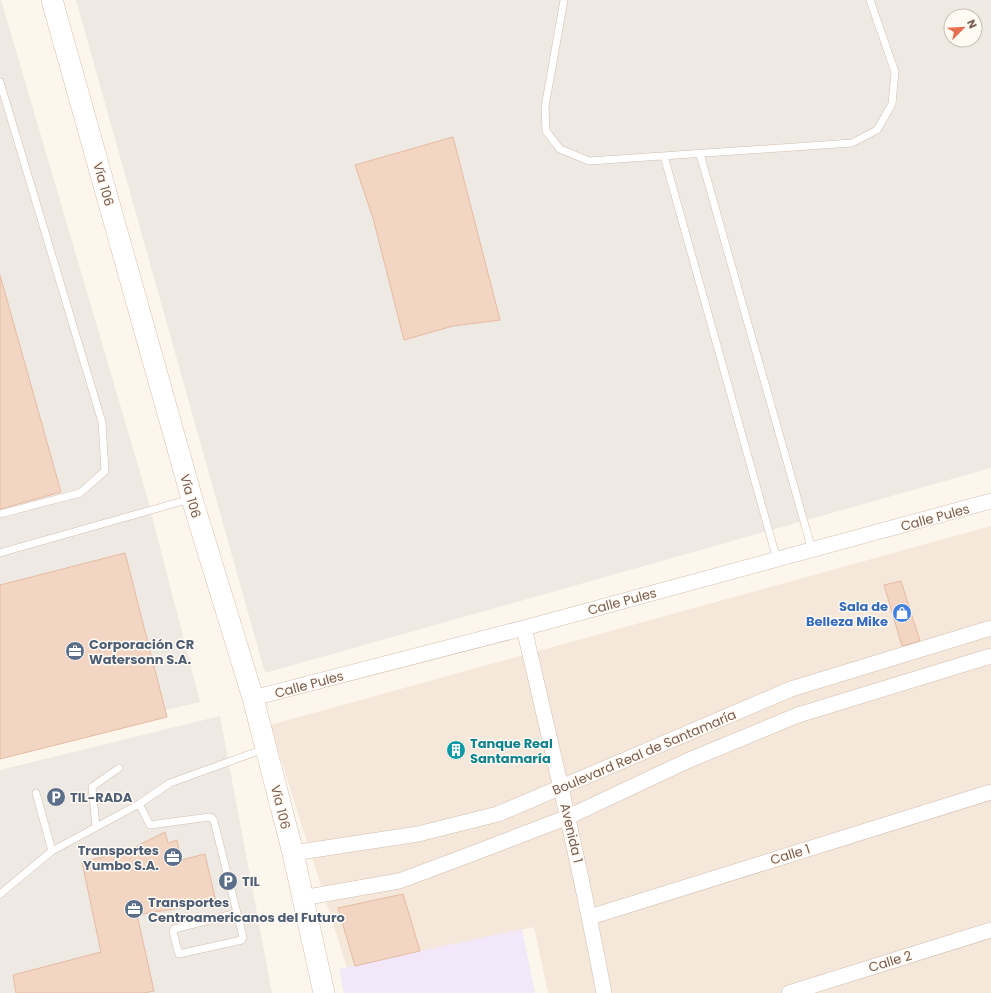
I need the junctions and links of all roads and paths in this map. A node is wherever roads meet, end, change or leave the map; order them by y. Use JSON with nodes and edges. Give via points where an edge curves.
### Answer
{"nodes":[{"id":1,"x":52,"y":0,"type":"edge"},
{"id":2,"x":564,"y":0,"type":"edge"},
{"id":3,"x":870,"y":0,"type":"edge"},
{"id":4,"x":0,"y":82,"type":"edge"},
{"id":5,"x":700,"y":154,"type":"junction"},
{"id":6,"x":664,"y":156,"type":"junction"},
{"id":7,"x":192,"y":499,"type":"junction"},
{"id":8,"x":991,"y":502,"type":"edge"},
{"id":9,"x":0,"y":514,"type":"edge"},
{"id":10,"x":812,"y":550,"type":"junction"},
{"id":11,"x":0,"y":552,"type":"edge"},
{"id":12,"x":776,"y":560,"type":"junction"},
{"id":13,"x":524,"y":628,"type":"junction"},
{"id":14,"x":991,"y":628,"type":"edge"},
{"id":15,"x":991,"y":656,"type":"edge"},
{"id":16,"x":253,"y":698,"type":"junction"},
{"id":17,"x":266,"y":748,"type":"junction"},
{"id":18,"x":119,"y":768,"type":"dead end"},
{"id":19,"x":561,"y":788,"type":"junction"},
{"id":20,"x":991,"y":792,"type":"edge"},
{"id":21,"x":36,"y":793,"type":"dead end"},
{"id":22,"x":139,"y":804,"type":"junction"},
{"id":23,"x":568,"y":817,"type":"junction"},
{"id":24,"x":96,"y":826,"type":"junction"},
{"id":25,"x":52,"y":851,"type":"junction"},
{"id":26,"x":293,"y":853,"type":"junction"},
{"id":27,"x":0,"y":894,"type":"edge"},
{"id":28,"x":302,"y":898,"type":"junction"},
{"id":29,"x":237,"y":913,"type":"junction"},
{"id":30,"x":590,"y":917,"type":"junction"},
{"id":31,"x":991,"y":930,"type":"edge"},
{"id":32,"x":324,"y":993,"type":"edge"},
{"id":33,"x":604,"y":993,"type":"edge"},
{"id":34,"x":789,"y":993,"type":"edge"}],
"edges":[{"from":1,"to":7,"type":"main road","name":"Vía 106"},
{"from":2,"to":6,"type":"lane","via":[[545,107],[546,131],[560,149],[589,161]]},
{"from":3,"to":5,"type":"lane","via":[[895,72],[892,104],[877,130],[852,144]]},
{"from":4,"to":9,"type":"lane","via":[[102,422],[105,471],[80,493]]},
{"from":5,"to":6,"type":"lane"},
{"from":5,"to":10,"type":"lane"},
{"from":6,"to":12,"type":"lane"},
{"from":7,"to":11,"type":"lane"},
{"from":7,"to":16,"type":"main road","name":"Vía 106"},
{"from":8,"to":10,"type":"street","name":"Calle Pules"},
{"from":10,"to":12,"type":"street","name":"Calle Pules"},
{"from":12,"to":13,"type":"street","name":"Calle Pules"},
{"from":13,"to":16,"type":"street","name":"Calle Pules"},
{"from":13,"to":19,"type":"street","name":"Avenida 1"},
{"from":14,"to":19,"type":"street","name":"Boulevard Real de Santamaría","via":[[791,689]]},
{"from":15,"to":23,"type":"street","name":"Boulevard Real de Santamaría","via":[[798,715],[687,761]]},
{"from":16,"to":17,"type":"main road","name":"Vía 106"},
{"from":17,"to":22,"type":"lane","via":[[170,784]]},
{"from":17,"to":26,"type":"main road","name":"Vía 106"},
{"from":18,"to":24,"type":"lane","via":[[92,787]]},
{"from":19,"to":23,"type":"street","name":"Avenida 1"},
{"from":19,"to":26,"type":"street","name":"Boulevard Real de Santamaría","via":[[498,814],[418,834]]},
{"from":20,"to":30,"type":"street","name":"Calle 1"},
{"from":21,"to":25,"type":"lane"},
{"from":22,"to":24,"type":"lane"},
{"from":22,"to":29,"type":"lane","via":[[150,825],[212,818]]},
{"from":23,"to":28,"type":"street","name":"Boulevard Real de Santamaría","via":[[399,881]]},
{"from":23,"to":30,"type":"street","name":"Avenida 1"},
{"from":24,"to":25,"type":"lane"},
{"from":25,"to":27,"type":"lane"},
{"from":26,"to":28,"type":"main road","name":"Vía 106"},
{"from":28,"to":32,"type":"main road","name":"Vía 106"},
{"from":29,"to":29,"type":"lane","via":[[174,929],[179,954],[242,940]]},
{"from":30,"to":33,"type":"street","name":"Avenida 1"},
{"from":31,"to":34,"type":"street","name":"Calle 2"}]}
